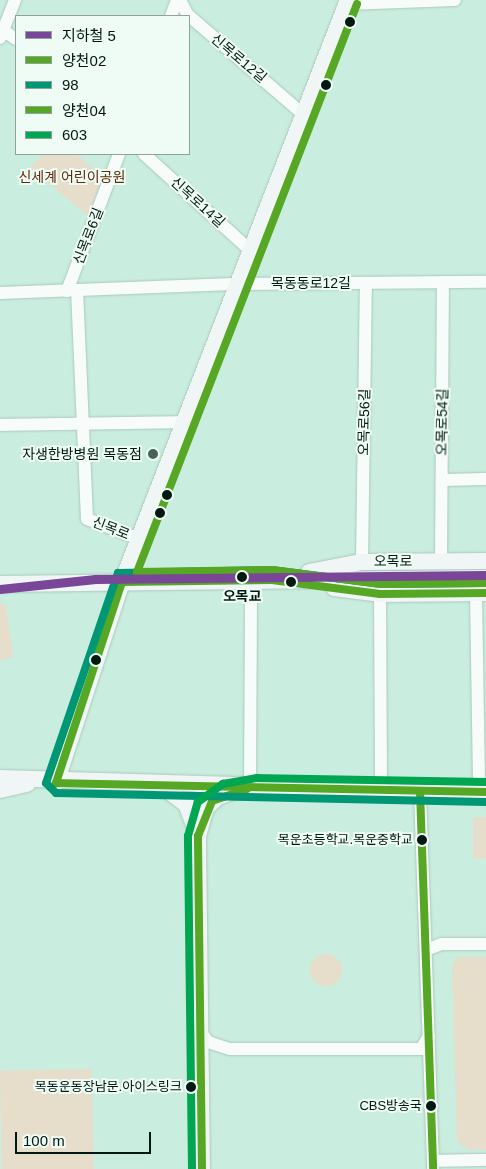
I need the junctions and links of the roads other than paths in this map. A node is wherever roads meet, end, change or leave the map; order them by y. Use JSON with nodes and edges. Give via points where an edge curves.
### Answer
{"nodes":[{"id":1,"x":15,"y":0,"type":"edge"},
{"id":2,"x":178,"y":0,"type":"edge"},
{"id":3,"x":455,"y":0,"type":"edge"},
{"id":4,"x":347,"y":2,"type":"edge"},
{"id":5,"x":171,"y":15,"type":"edge"},
{"id":6,"x":188,"y":15,"type":"edge"},
{"id":7,"x":190,"y":17,"type":"edge"},
{"id":8,"x":1,"y":32,"type":"edge"},
{"id":9,"x":15,"y":39,"type":"edge"},
{"id":10,"x":303,"y":114,"type":"junction"},
{"id":11,"x":119,"y":155,"type":"edge"},
{"id":12,"x":145,"y":155,"type":"edge"},
{"id":13,"x":251,"y":250,"type":"junction"},
{"id":14,"x":443,"y":282,"type":"junction"},
{"id":15,"x":486,"y":282,"type":"edge"},
{"id":16,"x":366,"y":283,"type":"junction"},
{"id":17,"x":239,"y":284,"type":"junction"},
{"id":18,"x":72,"y":290,"type":"junction"},
{"id":19,"x":0,"y":293,"type":"edge"},
{"id":20,"x":185,"y":422,"type":"junction"},
{"id":21,"x":82,"y":424,"type":"junction"},
{"id":22,"x":0,"y":425,"type":"edge"},
{"id":23,"x":486,"y":479,"type":"edge"},
{"id":24,"x":442,"y":480,"type":"junction"},
{"id":25,"x":140,"y":539,"type":"junction"},
{"id":26,"x":441,"y":561,"type":"junction"},
{"id":27,"x":486,"y":561,"type":"edge"},
{"id":28,"x":362,"y":562,"type":"junction"},
{"id":29,"x":486,"y":578,"type":"edge"},
{"id":30,"x":251,"y":580,"type":"junction"},
{"id":31,"x":272,"y":580,"type":"junction"},
{"id":32,"x":122,"y":582,"type":"junction"},
{"id":33,"x":0,"y":584,"type":"edge"},
{"id":34,"x":481,"y":593,"type":"edge"},
{"id":35,"x":380,"y":594,"type":"junction"},
{"id":36,"x":482,"y":705,"type":"edge"},
{"id":37,"x":0,"y":778,"type":"edge"},
{"id":38,"x":36,"y":782,"type":"junction"},
{"id":39,"x":56,"y":783,"type":"junction"},
{"id":40,"x":160,"y":786,"type":"junction"},
{"id":41,"x":257,"y":788,"type":"junction"},
{"id":42,"x":0,"y":790,"type":"edge"},
{"id":43,"x":381,"y":791,"type":"junction"},
{"id":44,"x":420,"y":792,"type":"junction"},
{"id":45,"x":482,"y":792,"type":"edge"},
{"id":46,"x":198,"y":836,"type":"junction"},
{"id":47,"x":486,"y":944,"type":"edge"},
{"id":48,"x":426,"y":950,"type":"junction"},
{"id":49,"x":200,"y":1032,"type":"junction"},
{"id":50,"x":429,"y":1036,"type":"junction"},
{"id":51,"x":486,"y":1160,"type":"edge"},
{"id":52,"x":433,"y":1165,"type":"edge"},
{"id":53,"x":202,"y":1169,"type":"edge"}],
"edges":[{"from":1,"to":8,"type":"street"},
{"from":2,"to":5,"type":"street"},
{"from":2,"to":6,"type":"street","name":"신목로12길"},
{"from":3,"to":4,"type":"street"},
{"from":4,"to":10,"type":"main road","name":"신목로"},
{"from":7,"to":10,"type":"street","name":"신목로12길"},
{"from":8,"to":9,"type":"street"},
{"from":10,"to":13,"type":"main road","name":"신목로"},
{"from":11,"to":18,"type":"street","name":"신목로6길"},
{"from":12,"to":13,"type":"street","name":"신목로14길"},
{"from":13,"to":17,"type":"main road","name":"신목로"},
{"from":14,"to":15,"type":"street","name":"목동동로12길"},
{"from":14,"to":16,"type":"street","name":"목동동로12길"},
{"from":14,"to":24,"type":"street","name":"오목로54길"},
{"from":16,"to":17,"type":"street","name":"목동동로12길"},
{"from":16,"to":28,"type":"street","name":"오목로56길"},
{"from":17,"to":18,"type":"street","name":"목동동로12길"},
{"from":17,"to":20,"type":"main road","name":"신목로"},
{"from":18,"to":19,"type":"street","name":"목동동로12길"},
{"from":18,"to":21,"type":"street"},
{"from":20,"to":21,"type":"street"},
{"from":20,"to":25,"type":"main road","name":"신목로"},
{"from":21,"to":22,"type":"street"},
{"from":21,"to":25,"type":"street","name":"신목로","via":[[87,519]]},
{"from":23,"to":24,"type":"street"},
{"from":24,"to":26,"type":"street","name":"오목로54길"},
{"from":25,"to":32,"type":"main road","name":"신목로"},
{"from":26,"to":27,"type":"main road","name":"오목로"},
{"from":26,"to":28,"type":"main road","name":"오목로"},
{"from":28,"to":31,"type":"main road","name":"오목로"},
{"from":29,"to":31,"type":"main road","name":"오목로"},
{"from":30,"to":31,"type":"main road","name":"오목로"},
{"from":30,"to":32,"type":"main road","name":"오목로"},
{"from":30,"to":41,"type":"street"},
{"from":31,"to":35,"type":"main road","name":"오목로"},
{"from":32,"to":33,"type":"main road","name":"오목로"},
{"from":32,"to":39,"type":"main road","name":"신목로"},
{"from":34,"to":35,"type":"main road","name":"오목로"},
{"from":34,"to":36,"type":"street","name":"오목로"},
{"from":35,"to":43,"type":"street"},
{"from":36,"to":45,"type":"street","name":"오목로"},
{"from":37,"to":38,"type":"main road"},
{"from":38,"to":39,"type":"main road"},
{"from":38,"to":42,"type":"main road"},
{"from":39,"to":40,"type":"main road"},
{"from":40,"to":41,"type":"main road"},
{"from":40,"to":46,"type":"main road","via":[[186,804]]},
{"from":41,"to":43,"type":"main road"},
{"from":41,"to":46,"type":"main road","via":[[235,790],[212,801],[204,813]]},
{"from":43,"to":44,"type":"main road"},
{"from":44,"to":45,"type":"main road"},
{"from":44,"to":48,"type":"street"},
{"from":46,"to":49,"type":"main road"},
{"from":47,"to":48,"type":"street","via":[[442,944]]},
{"from":48,"to":50,"type":"street"},
{"from":49,"to":50,"type":"street","via":[[208,1042],[230,1049],[421,1048]]},
{"from":49,"to":53,"type":"main road"},
{"from":50,"to":52,"type":"street"},
{"from":51,"to":52,"type":"street"}]}
